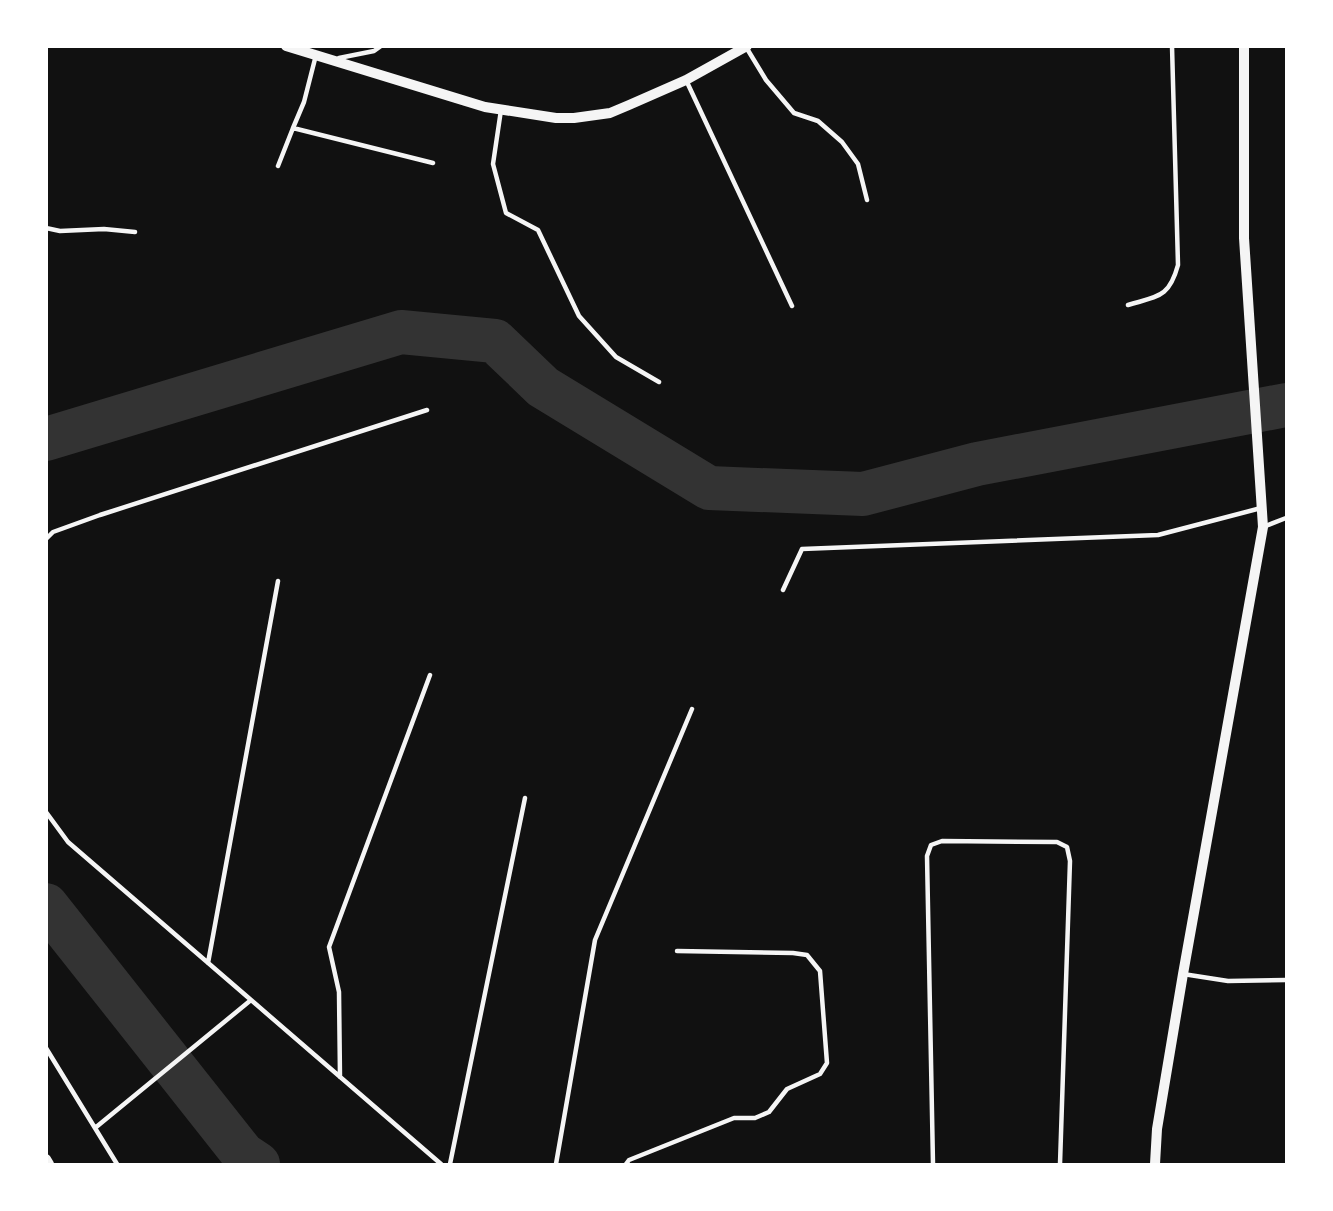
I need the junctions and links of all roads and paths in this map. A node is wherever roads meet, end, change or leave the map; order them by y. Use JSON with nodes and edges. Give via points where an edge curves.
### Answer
{"nodes":[{"id":1,"x":381,"y":46,"type":"edge"},
{"id":2,"x":1172,"y":46,"type":"edge"},
{"id":3,"x":1244,"y":46,"type":"edge"},
{"id":4,"x":288,"y":47,"type":"edge"},
{"id":5,"x":747,"y":47,"type":"edge"},
{"id":6,"x":316,"y":55,"type":"junction"},
{"id":7,"x":333,"y":60,"type":"junction"},
{"id":8,"x":686,"y":80,"type":"junction"},
{"id":9,"x":501,"y":110,"type":"junction"},
{"id":10,"x":293,"y":128,"type":"junction"},
{"id":11,"x":433,"y":163,"type":"dead end"},
{"id":12,"x":278,"y":166,"type":"dead end"},
{"id":13,"x":867,"y":200,"type":"dead end"},
{"id":14,"x":46,"y":228,"type":"edge"},
{"id":15,"x":135,"y":232,"type":"dead end"},
{"id":16,"x":1128,"y":305,"type":"dead end"},
{"id":17,"x":792,"y":306,"type":"dead end"},
{"id":18,"x":658,"y":382,"type":"dead end"},
{"id":19,"x":427,"y":410,"type":"dead end"},
{"id":20,"x":1261,"y":508,"type":"junction"},
{"id":21,"x":1287,"y":518,"type":"edge"},
{"id":22,"x":1263,"y":527,"type":"junction"},
{"id":23,"x":46,"y":539,"type":"edge"},
{"id":24,"x":278,"y":581,"type":"dead end"},
{"id":25,"x":783,"y":590,"type":"dead end"},
{"id":26,"x":430,"y":675,"type":"dead end"},
{"id":27,"x":692,"y":710,"type":"dead end"},
{"id":28,"x":525,"y":798,"type":"dead end"},
{"id":29,"x":46,"y":812,"type":"edge"},
{"id":30,"x":677,"y":951,"type":"dead end"},
{"id":31,"x":208,"y":963,"type":"junction"},
{"id":32,"x":1183,"y":974,"type":"junction"},
{"id":33,"x":1287,"y":980,"type":"edge"},
{"id":34,"x":251,"y":1000,"type":"junction"},
{"id":35,"x":46,"y":1048,"type":"edge"},
{"id":36,"x":340,"y":1077,"type":"junction"},
{"id":37,"x":95,"y":1128,"type":"junction"},
{"id":38,"x":46,"y":1159,"type":"edge"},
{"id":39,"x":49,"y":1164,"type":"edge"},
{"id":40,"x":117,"y":1164,"type":"edge"},
{"id":41,"x":441,"y":1164,"type":"edge"},
{"id":42,"x":450,"y":1164,"type":"edge"},
{"id":43,"x":556,"y":1164,"type":"edge"},
{"id":44,"x":627,"y":1164,"type":"edge"},
{"id":45,"x":933,"y":1164,"type":"edge"},
{"id":46,"x":1060,"y":1164,"type":"edge"},
{"id":47,"x":1155,"y":1164,"type":"edge"}],
"edges":[{"from":1,"to":7,"type":"lane"},
{"from":2,"to":16,"type":"lane","via":[[1178,265],[1173,282],[1162,295]]},
{"from":3,"to":20,"type":"street","via":[[1244,238]]},
{"from":4,"to":6,"type":"street"},
{"from":5,"to":8,"type":"street"},
{"from":5,"to":13,"type":"lane","via":[[766,80],[794,113],[818,121],[842,142],[858,164]]},
{"from":6,"to":7,"type":"street"},
{"from":6,"to":10,"type":"lane"},
{"from":7,"to":9,"type":"street"},
{"from":8,"to":9,"type":"street","via":[[610,113],[556,118]]},
{"from":8,"to":17,"type":"lane"},
{"from":9,"to":18,"type":"lane","via":[[493,164],[506,213],[538,230],[579,316],[616,357]]},
{"from":10,"to":11,"type":"lane"},
{"from":10,"to":12,"type":"lane"},
{"from":14,"to":15,"type":"lane"},
{"from":19,"to":23,"type":"lane","via":[[100,515],[53,532]]},
{"from":20,"to":22,"type":"street"},
{"from":20,"to":25,"type":"lane","via":[[1158,535],[802,549]]},
{"from":21,"to":22,"type":"lane"},
{"from":22,"to":32,"type":"street"},
{"from":24,"to":31,"type":"lane"},
{"from":26,"to":36,"type":"lane","via":[[328,947],[339,992]]},
{"from":27,"to":43,"type":"lane","via":[[595,940]]},
{"from":28,"to":42,"type":"lane"},
{"from":29,"to":31,"type":"lane","via":[[68,842]]},
{"from":30,"to":44,"type":"lane","via":[[807,955],[820,971],[827,1063],[820,1074],[787,1089],[769,1112],[755,1118],[734,1119]]},
{"from":31,"to":34,"type":"lane"},
{"from":32,"to":33,"type":"lane","via":[[1228,981]]},
{"from":32,"to":47,"type":"street","via":[[1157,1129]]},
{"from":34,"to":36,"type":"lane"},
{"from":34,"to":37,"type":"lane"},
{"from":35,"to":37,"type":"lane"},
{"from":36,"to":41,"type":"lane"},
{"from":37,"to":40,"type":"lane"},
{"from":38,"to":39,"type":"street"},
{"from":45,"to":46,"type":"lane","via":[[927,856],[931,845],[942,841],[1057,842],[1067,847],[1070,861]]}]}
